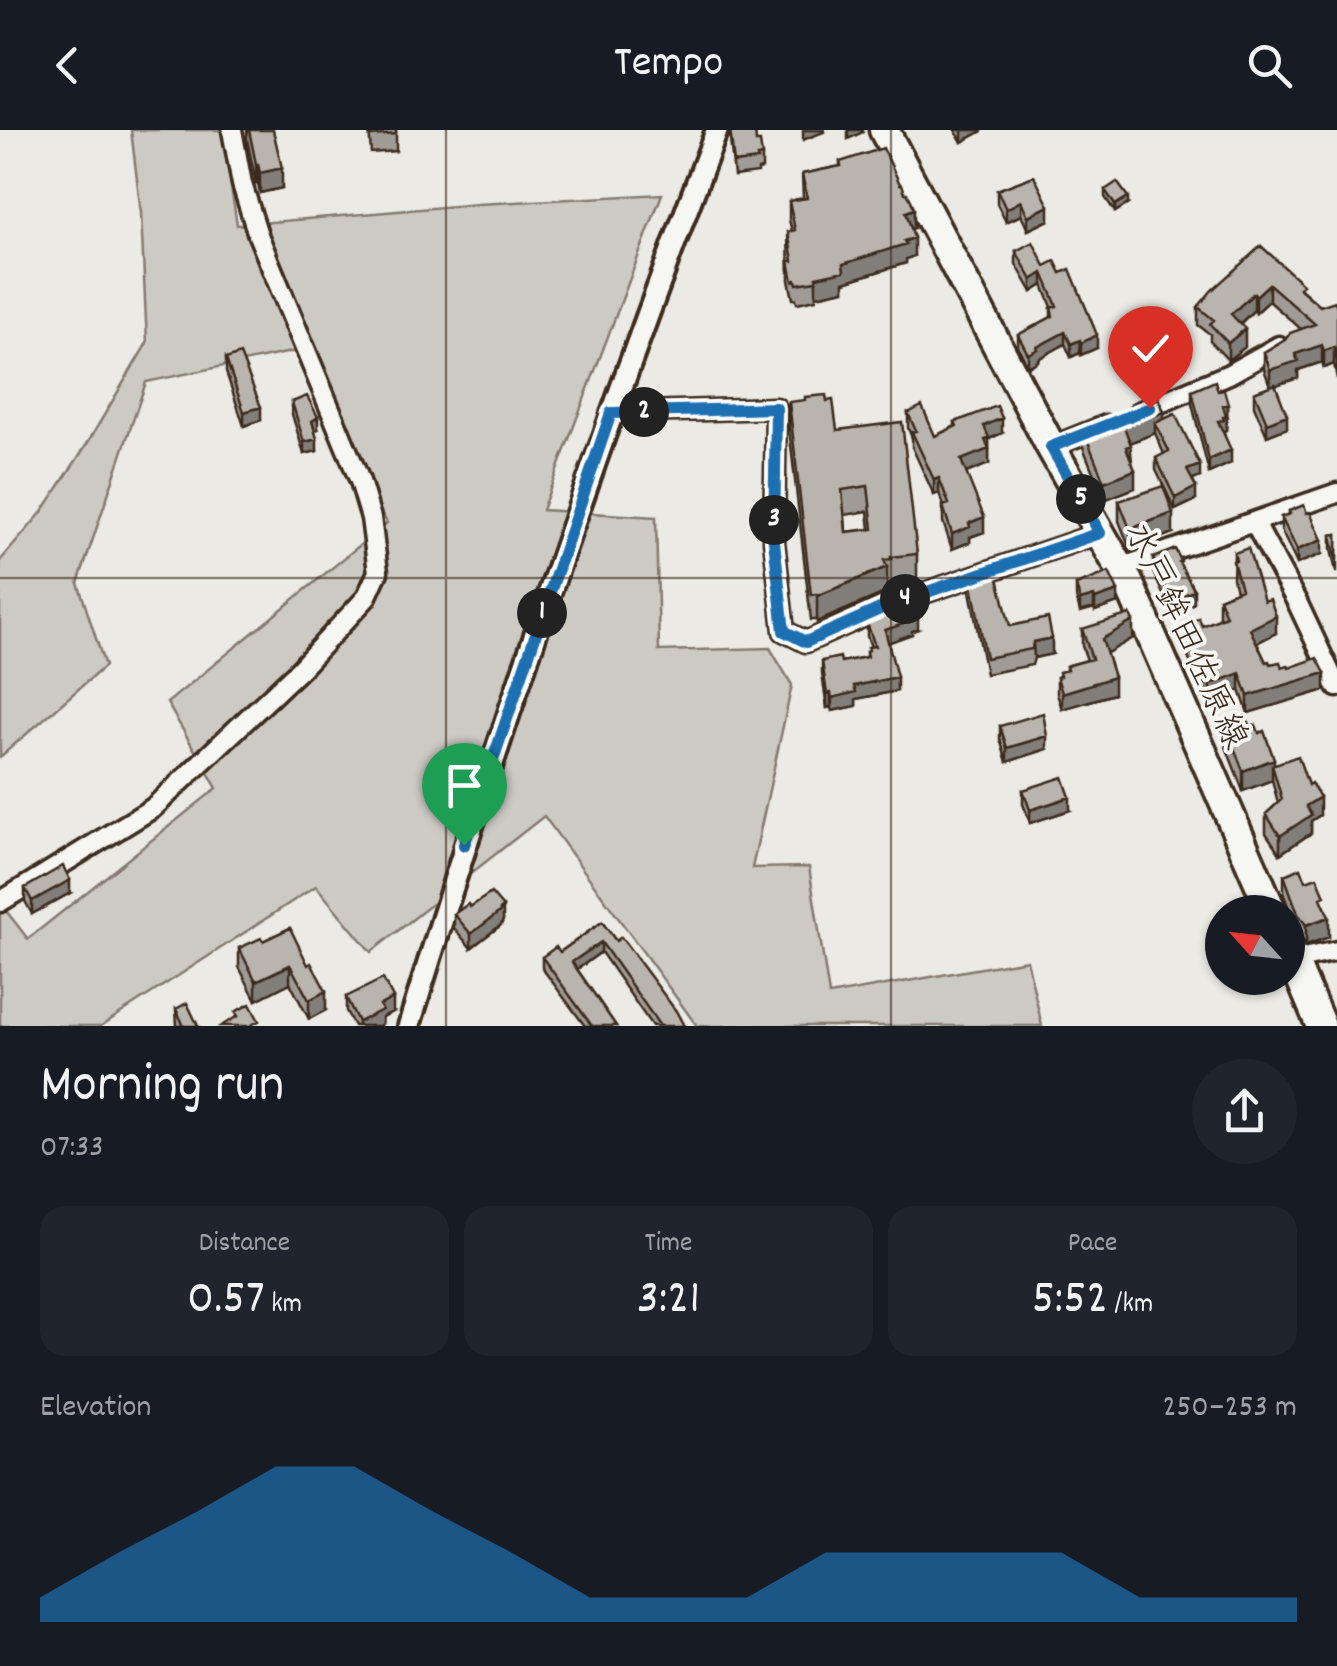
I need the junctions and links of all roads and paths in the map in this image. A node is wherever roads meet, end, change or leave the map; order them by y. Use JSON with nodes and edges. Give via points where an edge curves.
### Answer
{"nodes":[{"id":1,"x":232,"y":130,"type":"edge"},
{"id":2,"x":716,"y":130,"type":"edge"},
{"id":3,"x":884,"y":130,"type":"edge"},
{"id":4,"x":1279,"y":346,"type":"edge"},
{"id":5,"x":611,"y":413,"type":"junction"},
{"id":6,"x":1051,"y":447,"type":"junction"},
{"id":7,"x":1337,"y":493,"type":"edge"},
{"id":8,"x":1254,"y":522,"type":"junction"},
{"id":9,"x":1100,"y":533,"type":"junction"},
{"id":10,"x":1120,"y":568,"type":"junction"},
{"id":11,"x":1337,"y":686,"type":"edge"},
{"id":12,"x":1264,"y":895,"type":"edge"},
{"id":13,"x":0,"y":902,"type":"edge"},
{"id":14,"x":1337,"y":951,"type":"edge"},
{"id":15,"x":1305,"y":953,"type":"edge"},
{"id":16,"x":1305,"y":989,"type":"edge"},
{"id":17,"x":409,"y":1026,"type":"edge"},
{"id":18,"x":1321,"y":1026,"type":"edge"}],
"edges":[{"from":1,"to":13,"type":"street","via":[[258,235],[360,481],[378,572],[366,598],[299,670],[152,808]]},
{"from":2,"to":5,"type":"street"},
{"from":3,"to":6,"type":"main road","name":"水戸鉾田佐原線"},
{"from":4,"to":6,"type":"street","via":[[1229,374]]},
{"from":5,"to":9,"type":"street","via":[[776,408],[774,541],[784,631],[806,642],[889,605]]},
{"from":5,"to":17,"type":"street"},
{"from":6,"to":9,"type":"main road","name":"水戸鉾田佐原線"},
{"from":7,"to":8,"type":"street"},
{"from":8,"to":10,"type":"street"},
{"from":8,"to":11,"type":"street"},
{"from":9,"to":10,"type":"main road","name":"水戸鉾田佐原線"},
{"from":10,"to":12,"type":"main road","name":"水戸鉾田佐原線"},
{"from":14,"to":15,"type":"street"},
{"from":16,"to":18,"type":"main road"}]}
